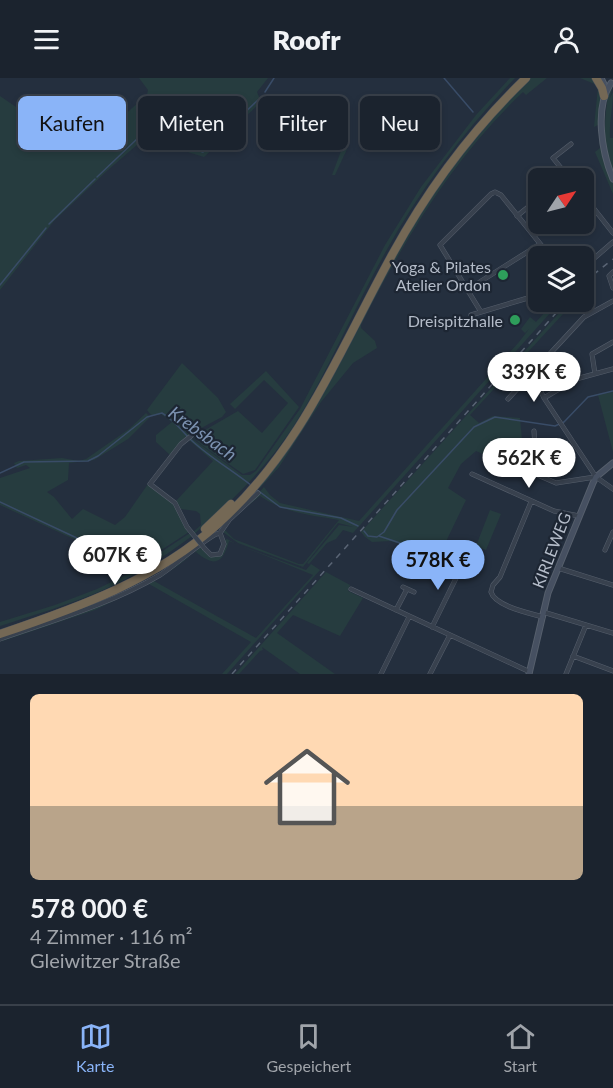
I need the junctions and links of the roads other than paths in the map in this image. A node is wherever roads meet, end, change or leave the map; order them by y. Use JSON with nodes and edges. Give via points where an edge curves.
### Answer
{"nodes":[{"id":1,"x":519,"y":78,"type":"edge"},
{"id":2,"x":526,"y":78,"type":"edge"},
{"id":3,"x":600,"y":79,"type":"edge"},
{"id":4,"x":612,"y":82,"type":"edge"},
{"id":5,"x":604,"y":99,"type":"junction"},
{"id":6,"x":571,"y":144,"type":"dead end"},
{"id":7,"x":560,"y":168,"type":"edge"},
{"id":8,"x":613,"y":179,"type":"edge"},
{"id":9,"x":528,"y":207,"type":"edge"},
{"id":10,"x":594,"y":209,"type":"edge"},
{"id":11,"x":517,"y":216,"type":"junction"},
{"id":12,"x":613,"y":233,"type":"edge"},
{"id":13,"x":613,"y":242,"type":"edge"},
{"id":14,"x":540,"y":244,"type":"joint"},
{"id":15,"x":594,"y":258,"type":"edge"},
{"id":16,"x":611,"y":273,"type":"edge"},
{"id":17,"x":613,"y":288,"type":"edge"},
{"id":18,"x":467,"y":291,"type":"junction"},
{"id":19,"x":528,"y":298,"type":"edge"},
{"id":20,"x":613,"y":301,"type":"edge"},
{"id":21,"x":481,"y":312,"type":"junction"},
{"id":22,"x":471,"y":315,"type":"dead end"},
{"id":23,"x":613,"y":342,"type":"edge"},
{"id":24,"x":613,"y":369,"type":"edge"},
{"id":25,"x":532,"y":373,"type":"junction"},
{"id":26,"x":595,"y":374,"type":"junction"},
{"id":27,"x":544,"y":398,"type":"junction"},
{"id":28,"x":508,"y":399,"type":"dead end"},
{"id":29,"x":534,"y":431,"type":"dead end"},
{"id":30,"x":191,"y":436,"type":"dead end"},
{"id":31,"x":613,"y":463,"type":"edge"},
{"id":32,"x":526,"y":470,"type":"dead end"},
{"id":33,"x":472,"y":474,"type":"dead end"},
{"id":34,"x":537,"y":475,"type":"junction"},
{"id":35,"x":596,"y":477,"type":"junction"},
{"id":36,"x":256,"y":482,"type":"junction"},
{"id":37,"x":613,"y":489,"type":"edge"},
{"id":38,"x":252,"y":491,"type":"junction"},
{"id":39,"x":531,"y":501,"type":"junction"},
{"id":40,"x":579,"y":516,"type":"junction"},
{"id":41,"x":613,"y":532,"type":"edge"},
{"id":42,"x":220,"y":533,"type":"junction"},
{"id":43,"x":605,"y":550,"type":"dead end"},
{"id":44,"x":441,"y":557,"type":"dead end"},
{"id":45,"x":462,"y":564,"type":"junction"},
{"id":46,"x":558,"y":568,"type":"junction"},
{"id":47,"x":477,"y":569,"type":"dead end"},
{"id":48,"x":613,"y":585,"type":"edge"},
{"id":49,"x":351,"y":588,"type":"dead end"},
{"id":50,"x":414,"y":592,"type":"dead end"},
{"id":51,"x":396,"y":610,"type":"junction"},
{"id":52,"x":543,"y":615,"type":"junction"},
{"id":53,"x":410,"y":617,"type":"junction"},
{"id":54,"x":586,"y":625,"type":"junction"},
{"id":55,"x":432,"y":627,"type":"junction"},
{"id":56,"x":0,"y":628,"type":"edge"},
{"id":57,"x":613,"y":633,"type":"edge"},
{"id":58,"x":0,"y":634,"type":"edge"},
{"id":59,"x":450,"y":635,"type":"junction"},
{"id":60,"x":0,"y":639,"type":"edge"},
{"id":61,"x":573,"y":656,"type":"junction"},
{"id":62,"x":613,"y":670,"type":"edge"},
{"id":63,"x":531,"y":673,"type":"edge"},
{"id":64,"x":381,"y":674,"type":"edge"},
{"id":65,"x":430,"y":674,"type":"edge"},
{"id":66,"x":566,"y":674,"type":"edge"}],
"edges":[{"from":1,"to":36,"type":"highway","via":[[475,125],[422,196],[305,410]]},
{"from":2,"to":36,"type":"highway","via":[[479,127],[426,197],[309,413],[289,444]]},
{"from":3,"to":4,"type":"street"},
{"from":3,"to":5,"type":"highway"},
{"from":4,"to":5,"type":"street"},
{"from":5,"to":8,"type":"street","via":[[603,142]]},
{"from":6,"to":7,"type":"street","via":[[553,158]]},
{"from":9,"to":11,"type":"street"},
{"from":10,"to":12,"type":"street"},
{"from":11,"to":14,"type":"street"},
{"from":11,"to":18,"type":"street","via":[[495,192],[442,241],[441,249]]},
{"from":13,"to":15,"type":"street"},
{"from":14,"to":18,"type":"street"},
{"from":16,"to":17,"type":"street"},
{"from":18,"to":21,"type":"street"},
{"from":19,"to":21,"type":"street"},
{"from":20,"to":25,"type":"street","via":[[584,317]]},
{"from":21,"to":22,"type":"street"},
{"from":23,"to":26,"type":"street","via":[[592,354]]},
{"from":24,"to":26,"type":"street"},
{"from":25,"to":27,"type":"street"},
{"from":25,"to":28,"type":"street"},
{"from":26,"to":27,"type":"street","via":[[576,379]]},
{"from":27,"to":35,"type":"street"},
{"from":29,"to":34,"type":"street"},
{"from":30,"to":42,"type":"street","bridge":true,"via":[[150,484],[176,503],[187,527],[211,555],[220,554],[224,544]]},
{"from":31,"to":35,"type":"street","name":"KIRLEWEG"},
{"from":32,"to":34,"type":"street"},
{"from":33,"to":39,"type":"street"},
{"from":34,"to":35,"type":"street","via":[[556,483]]},
{"from":35,"to":37,"type":"street"},
{"from":35,"to":40,"type":"street","name":"KIRLEWEG"},
{"from":36,"to":38,"type":"highway"},
{"from":38,"to":42,"type":"street"},
{"from":38,"to":56,"type":"highway","via":[[176,551],[137,575],[73,605]]},
{"from":38,"to":58,"type":"highway","via":[[200,539],[140,578],[74,609]]},
{"from":39,"to":40,"type":"street"},
{"from":39,"to":52,"type":"street","via":[[491,592],[495,599],[518,610]]},
{"from":40,"to":46,"type":"street","name":"KIRLEWEG"},
{"from":41,"to":43,"type":"street"},
{"from":42,"to":60,"type":"street","via":[[214,533],[176,565],[139,587],[84,611]]},
{"from":44,"to":45,"type":"street"},
{"from":45,"to":47,"type":"street"},
{"from":45,"to":55,"type":"street"},
{"from":46,"to":48,"type":"street"},
{"from":46,"to":52,"type":"street","name":"KIRLEWEG"},
{"from":49,"to":51,"type":"street"},
{"from":50,"to":51,"type":"street","via":[[405,588]]},
{"from":51,"to":53,"type":"street"},
{"from":52,"to":54,"type":"street"},
{"from":52,"to":63,"type":"street","name":"KIRLEWEG"},
{"from":53,"to":55,"type":"street"},
{"from":53,"to":64,"type":"street"},
{"from":54,"to":57,"type":"street"},
{"from":54,"to":61,"type":"street"},
{"from":55,"to":59,"type":"street"},
{"from":59,"to":63,"type":"street"},
{"from":59,"to":65,"type":"street"},
{"from":61,"to":62,"type":"street"},
{"from":61,"to":66,"type":"street"}]}
